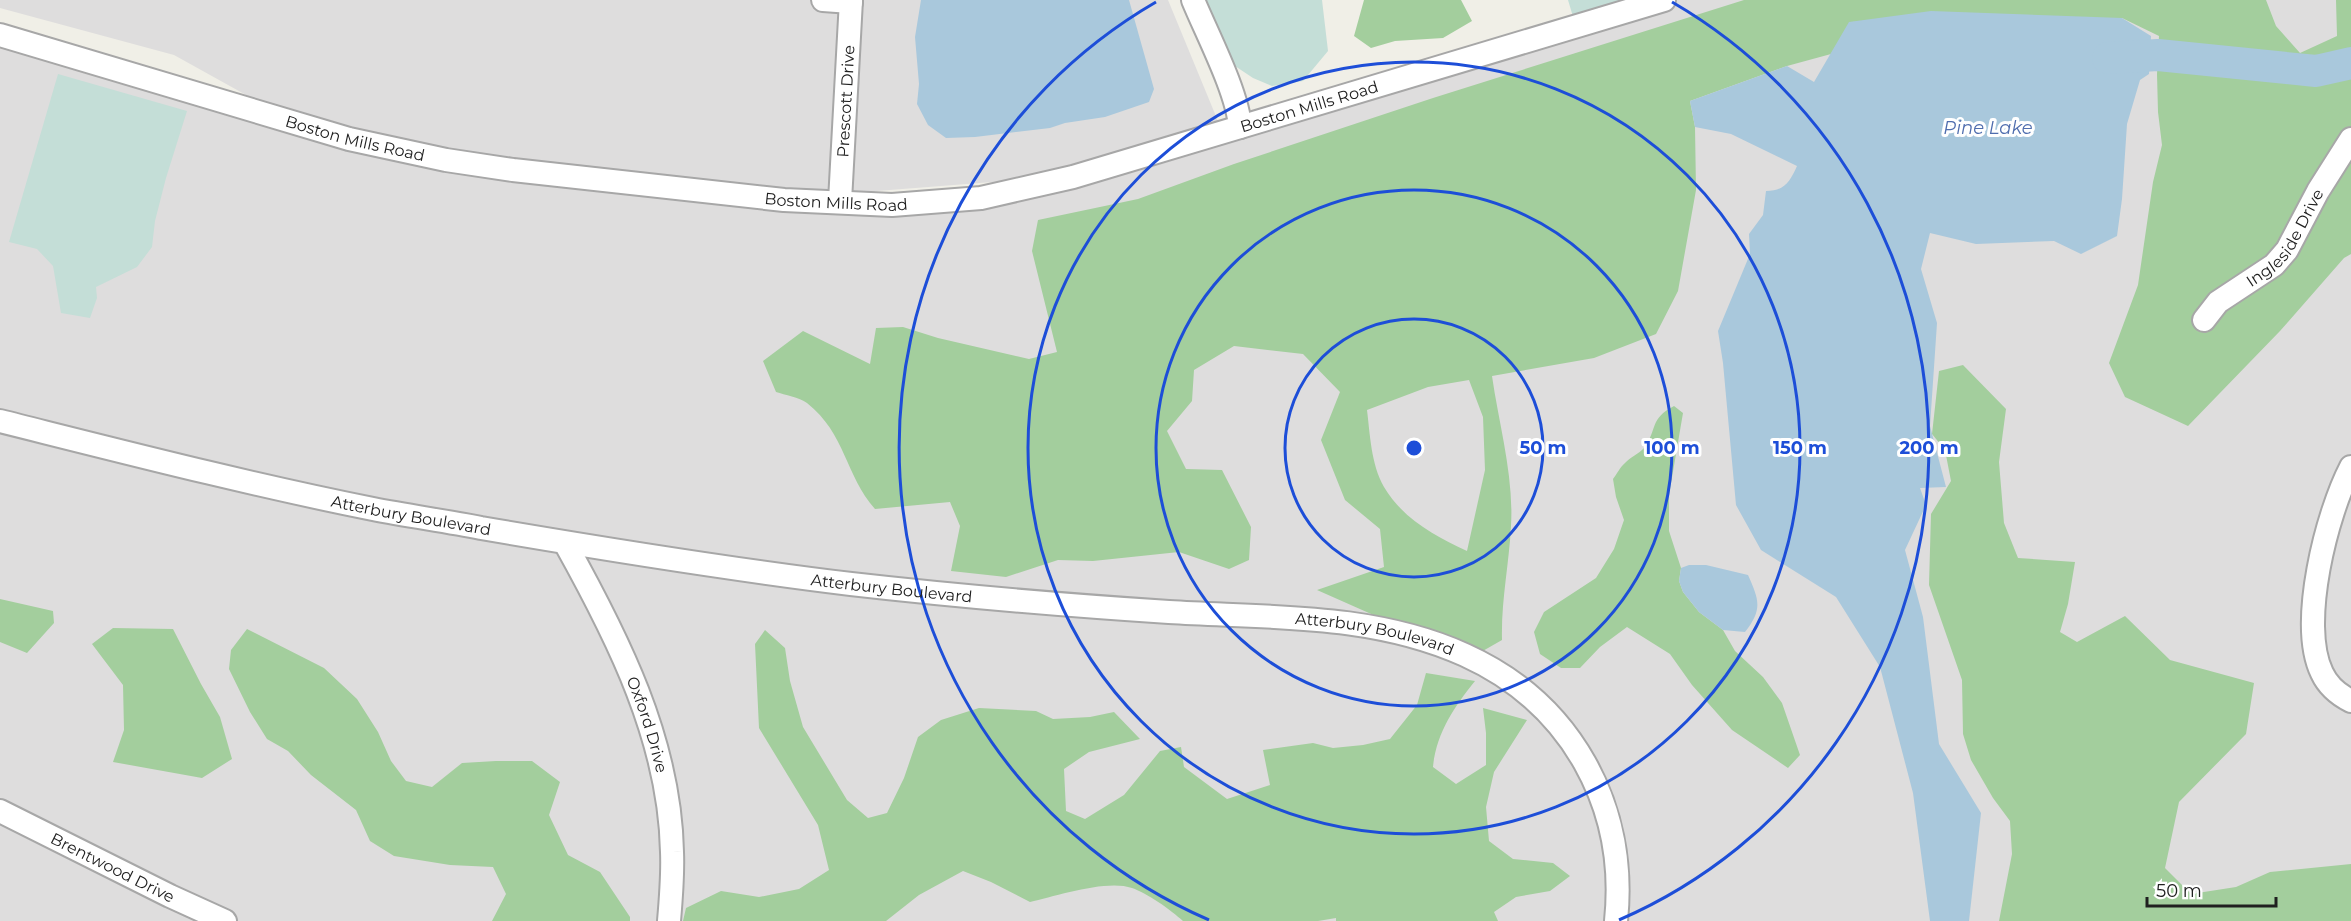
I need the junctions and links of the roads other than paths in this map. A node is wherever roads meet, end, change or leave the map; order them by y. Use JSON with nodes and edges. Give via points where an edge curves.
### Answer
{"nodes":[{"id":1,"x":823,"y":0,"type":"edge"},
{"id":2,"x":1193,"y":0,"type":"edge"},
{"id":3,"x":1664,"y":0,"type":"edge"},
{"id":4,"x":851,"y":1,"type":"edge"},
{"id":5,"x":0,"y":35,"type":"edge"},
{"id":6,"x":1240,"y":127,"type":"junction"},
{"id":7,"x":2351,"y":139,"type":"edge"},
{"id":8,"x":840,"y":201,"type":"junction"},
{"id":9,"x":2204,"y":320,"type":"dead end"},
{"id":10,"x":0,"y":421,"type":"edge"},
{"id":11,"x":2351,"y":467,"type":"edge"},
{"id":12,"x":565,"y":543,"type":"junction"},
{"id":13,"x":2351,"y":701,"type":"edge"},
{"id":14,"x":0,"y":811,"type":"edge"},
{"id":15,"x":225,"y":921,"type":"edge"},
{"id":16,"x":669,"y":921,"type":"edge"},
{"id":17,"x":1616,"y":921,"type":"edge"}],
"edges":[{"from":1,"to":4,"type":"street"},
{"from":2,"to":6,"type":"street","via":[[1228,84]]},
{"from":3,"to":6,"type":"street","name":"Boston Mills Road"},
{"from":4,"to":8,"type":"street","name":"Prescott Drive"},
{"from":5,"to":8,"type":"street","name":"Boston Mills Road","via":[[395,150],[513,170],[784,200]]},
{"from":6,"to":8,"type":"street","name":"Boston Mills Road","via":[[1003,194],[892,205]]},
{"from":7,"to":9,"type":"street","name":"Ingleside Drive","via":[[2287,250],[2274,266],[2218,302]]},
{"from":10,"to":12,"type":"street","name":"Atterbury Boulevard","via":[[197,471],[374,509]]},
{"from":11,"to":13,"type":"street","via":[[2329,522],[2316,577],[2314,618],[2320,671],[2338,694]]},
{"from":12,"to":16,"type":"street","name":"Oxford Drive","via":[[615,638],[657,754],[672,850]]},
{"from":12,"to":17,"type":"street","name":"Atterbury Boulevard","via":[[846,583],[1098,607],[1305,619],[1394,630],[1429,640],[1497,672],[1528,695],[1559,725],[1584,760],[1612,826],[1618,861]]},
{"from":14,"to":15,"type":"street","name":"Brentwood Drive"}]}
